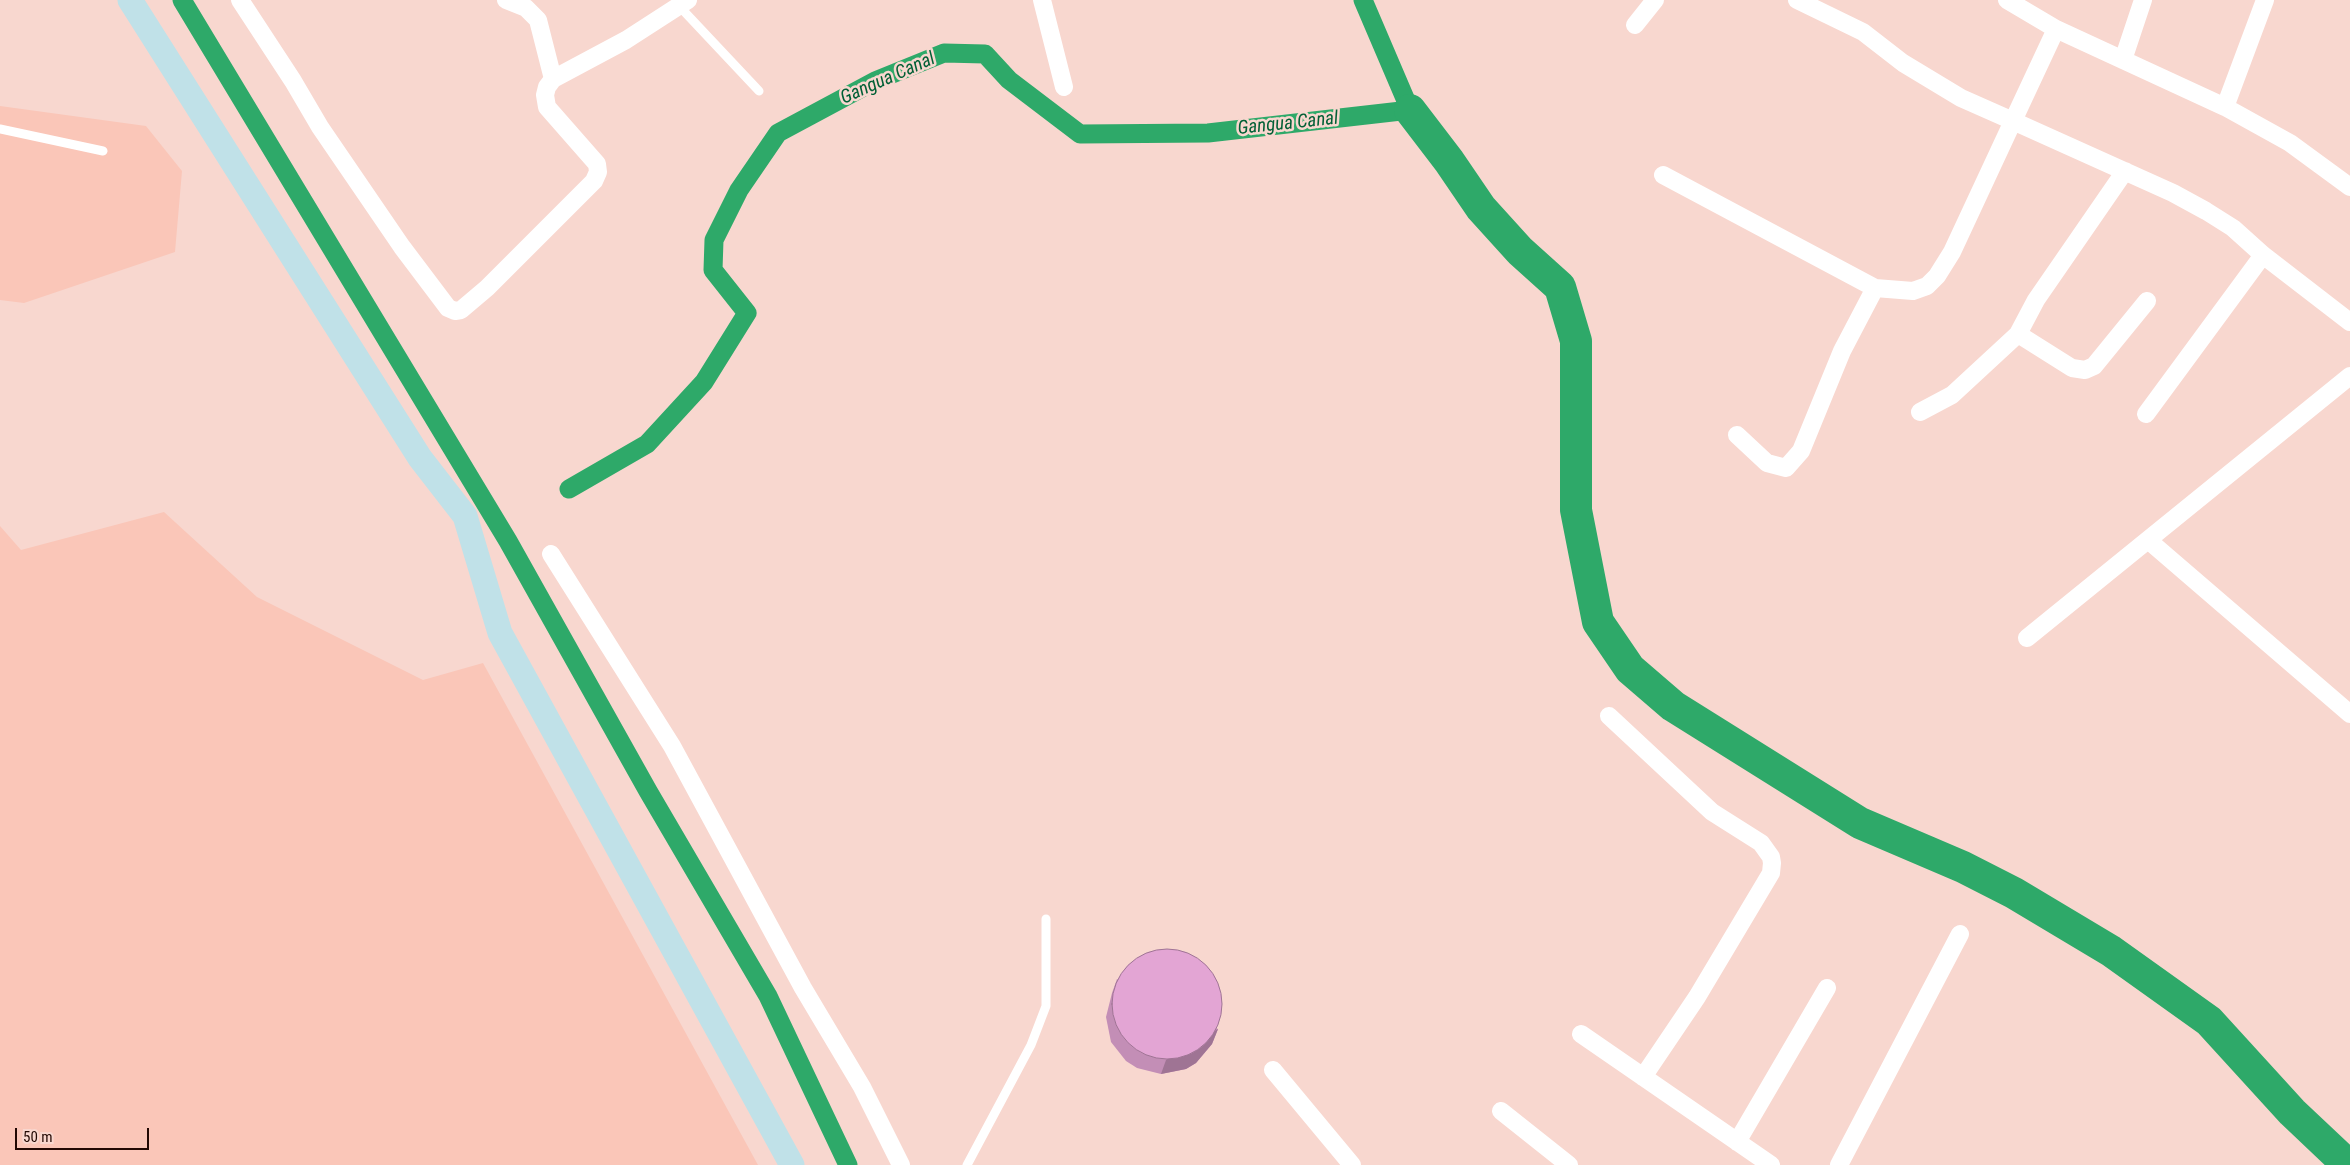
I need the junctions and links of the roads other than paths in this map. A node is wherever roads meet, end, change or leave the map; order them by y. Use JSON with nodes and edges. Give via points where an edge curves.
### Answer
{"nodes":[{"id":1,"x":130,"y":0,"type":"edge"},
{"id":2,"x":240,"y":0,"type":"edge"},
{"id":3,"x":506,"y":0,"type":"edge"},
{"id":4,"x":1042,"y":0,"type":"edge"},
{"id":5,"x":1655,"y":0,"type":"edge"},
{"id":6,"x":1797,"y":0,"type":"edge"},
{"id":7,"x":2007,"y":0,"type":"edge"},
{"id":8,"x":2143,"y":0,"type":"edge"},
{"id":9,"x":2265,"y":0,"type":"edge"},
{"id":10,"x":684,"y":4,"type":"edge"},
{"id":11,"x":1635,"y":25,"type":"dead end"},
{"id":12,"x":2056,"y":29,"type":"junction"},
{"id":13,"x":2123,"y":60,"type":"junction"},
{"id":14,"x":553,"y":79,"type":"junction"},
{"id":15,"x":1064,"y":86,"type":"dead end"},
{"id":16,"x":759,"y":91,"type":"dead end"},
{"id":17,"x":2225,"y":107,"type":"junction"},
{"id":18,"x":2013,"y":121,"type":"junction"},
{"id":19,"x":0,"y":128,"type":"edge"},
{"id":20,"x":103,"y":151,"type":"dead end"},
{"id":21,"x":2125,"y":171,"type":"junction"},
{"id":22,"x":1663,"y":175,"type":"dead end"},
{"id":23,"x":2350,"y":187,"type":"edge"},
{"id":24,"x":2263,"y":255,"type":"junction"},
{"id":25,"x":1875,"y":288,"type":"junction"},
{"id":26,"x":2146,"y":300,"type":"dead end"},
{"id":27,"x":2350,"y":322,"type":"edge"},
{"id":28,"x":2018,"y":334,"type":"junction"},
{"id":29,"x":2350,"y":376,"type":"edge"},
{"id":30,"x":1920,"y":412,"type":"dead end"},
{"id":31,"x":2146,"y":414,"type":"dead end"},
{"id":32,"x":1737,"y":435,"type":"dead end"},
{"id":33,"x":2148,"y":540,"type":"junction"},
{"id":34,"x":551,"y":554,"type":"dead end"},
{"id":35,"x":2027,"y":638,"type":"dead end"},
{"id":36,"x":2350,"y":714,"type":"edge"},
{"id":37,"x":1609,"y":716,"type":"dead end"},
{"id":38,"x":1046,"y":919,"type":"dead end"},
{"id":39,"x":1960,"y":934,"type":"dead end"},
{"id":40,"x":1826,"y":988,"type":"dead end"},
{"id":41,"x":1581,"y":1034,"type":"dead end"},
{"id":42,"x":1273,"y":1070,"type":"dead end"},
{"id":43,"x":1642,"y":1077,"type":"junction"},
{"id":44,"x":1501,"y":1111,"type":"dead end"},
{"id":45,"x":1737,"y":1142,"type":"junction"},
{"id":46,"x":792,"y":1165,"type":"edge"},
{"id":47,"x":901,"y":1165,"type":"edge"},
{"id":48,"x":967,"y":1165,"type":"edge"},
{"id":49,"x":1352,"y":1165,"type":"edge"},
{"id":50,"x":1569,"y":1165,"type":"edge"},
{"id":51,"x":1771,"y":1165,"type":"edge"},
{"id":52,"x":1839,"y":1165,"type":"edge"}],
"edges":[{"from":1,"to":46,"type":"street","via":[[420,458],[465,516],[500,633]]},
{"from":2,"to":14,"type":"street","via":[[320,127],[402,247],[452,311],[461,310],[487,288],[594,181],[598,172],[593,157],[547,107],[545,95]]},
{"from":3,"to":14,"type":"street","via":[[526,8],[538,20]]},
{"from":4,"to":15,"type":"street"},
{"from":5,"to":11,"type":"street"},
{"from":6,"to":18,"type":"street","via":[[1863,32],[1911,68],[1954,94]]},
{"from":7,"to":12,"type":"street"},
{"from":8,"to":13,"type":"street"},
{"from":9,"to":17,"type":"street"},
{"from":10,"to":14,"type":"street"},
{"from":10,"to":16,"type":"lane"},
{"from":12,"to":13,"type":"street"},
{"from":12,"to":18,"type":"street"},
{"from":13,"to":17,"type":"street"},
{"from":17,"to":23,"type":"street","via":[[2290,144]]},
{"from":18,"to":21,"type":"street"},
{"from":18,"to":25,"type":"street","via":[[1952,252],[1937,276],[1927,286],[1913,291]]},
{"from":19,"to":20,"type":"lane"},
{"from":21,"to":24,"type":"street","via":[[2206,211],[2233,228]]},
{"from":21,"to":28,"type":"street","via":[[2036,300]]},
{"from":22,"to":25,"type":"street"},
{"from":24,"to":27,"type":"street"},
{"from":24,"to":31,"type":"street"},
{"from":25,"to":32,"type":"street","via":[[1842,351],[1801,451],[1786,468],[1767,463]]},
{"from":26,"to":28,"type":"street","via":[[2094,366],[2085,370],[2072,368]]},
{"from":28,"to":30,"type":"street","via":[[1952,396]]},
{"from":29,"to":33,"type":"street"},
{"from":33,"to":35,"type":"street"},
{"from":33,"to":36,"type":"street"},
{"from":34,"to":47,"type":"street","via":[[672,746],[803,988],[836,1039]]},
{"from":37,"to":43,"type":"street","via":[[1712,812],[1761,843],[1772,863],[1771,873],[1702,989]]},
{"from":38,"to":48,"type":"lane","via":[[1047,988],[1043,1014],[1031,1044]]},
{"from":39,"to":52,"type":"street"},
{"from":40,"to":45,"type":"street"},
{"from":41,"to":43,"type":"street"},
{"from":42,"to":49,"type":"street"},
{"from":43,"to":45,"type":"street"},
{"from":44,"to":50,"type":"street"},
{"from":45,"to":51,"type":"street"}]}
